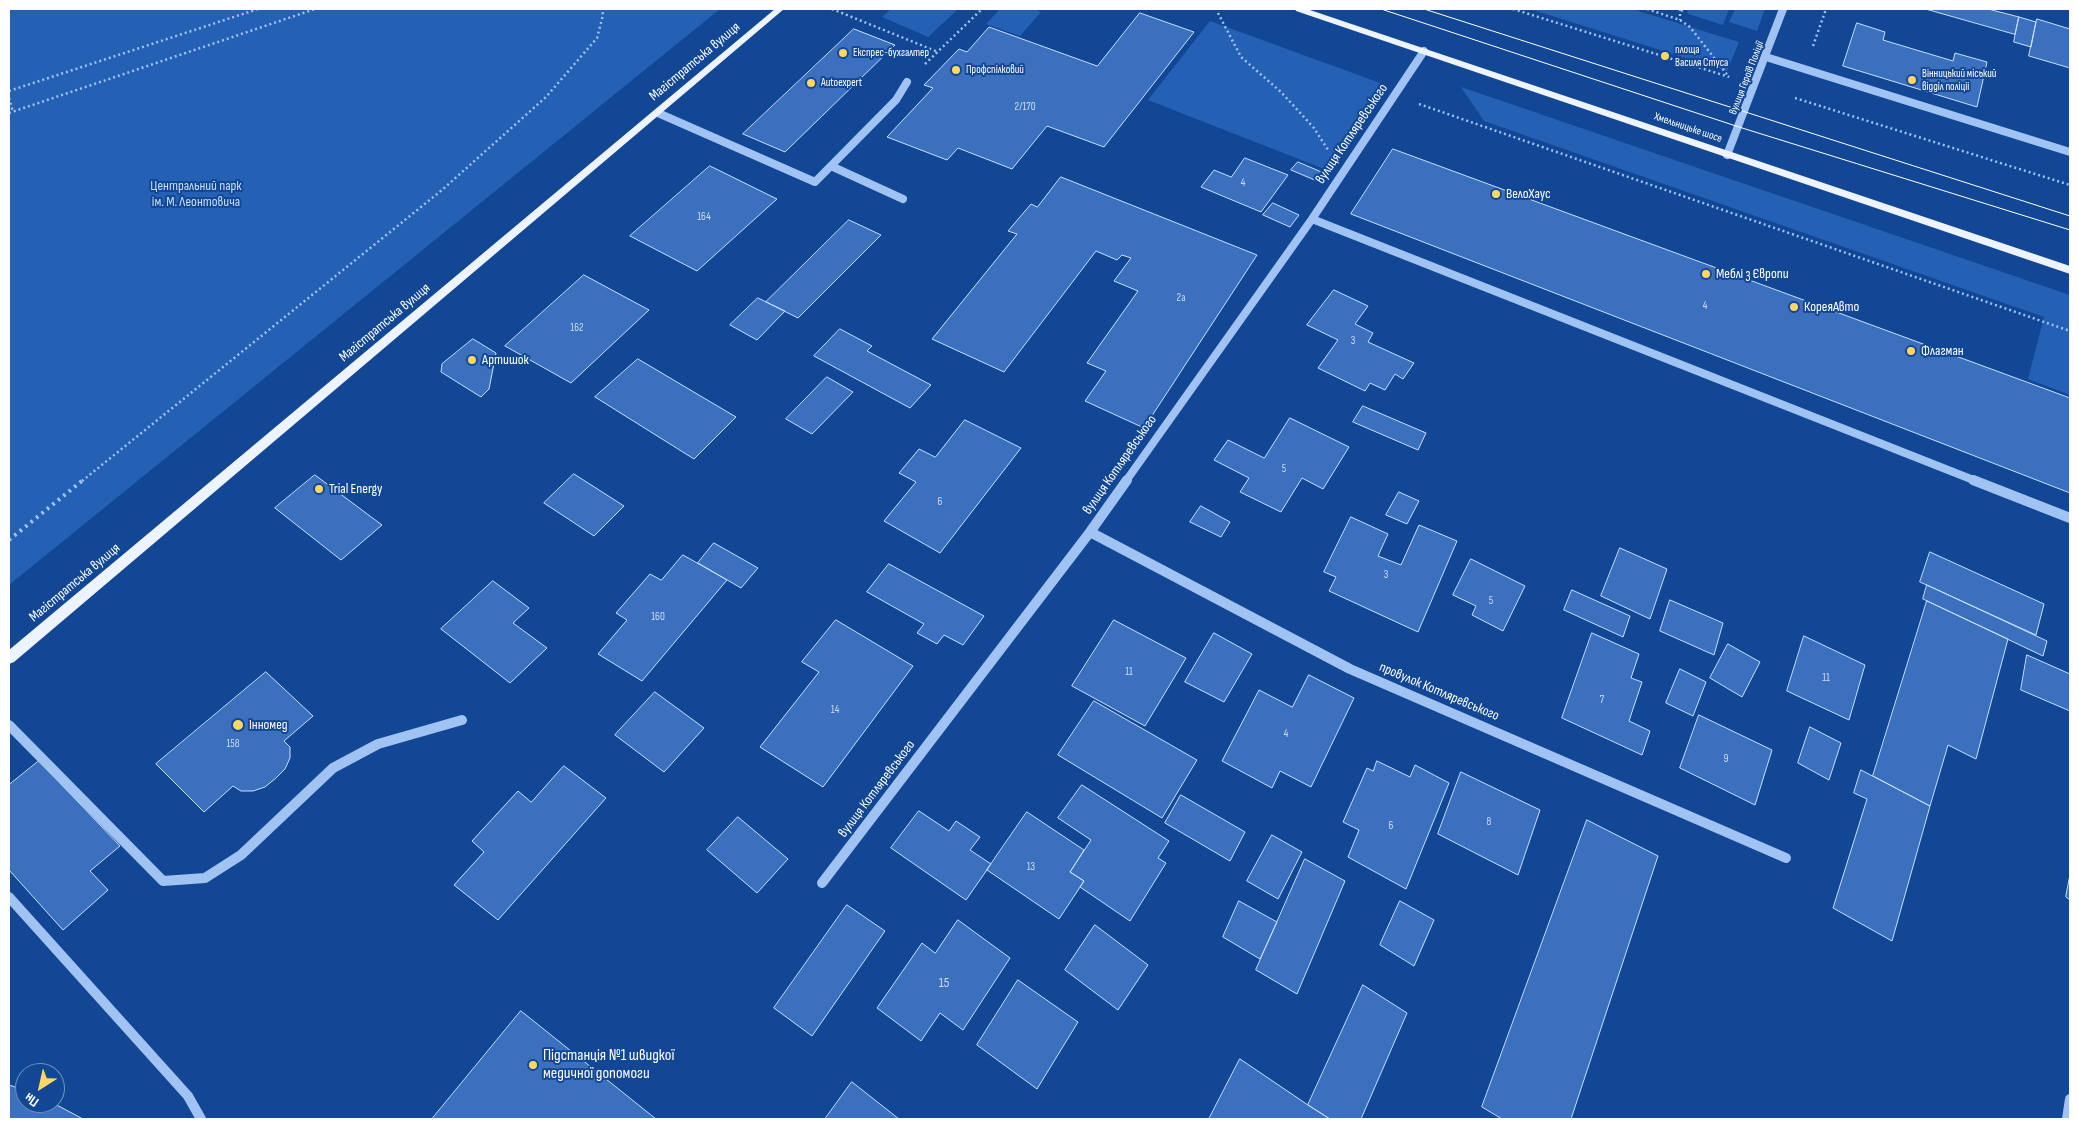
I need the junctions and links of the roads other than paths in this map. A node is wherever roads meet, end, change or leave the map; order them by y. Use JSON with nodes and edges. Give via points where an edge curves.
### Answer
{"nodes":[{"id":1,"x":780,"y":9,"type":"edge"},
{"id":2,"x":1298,"y":9,"type":"edge"},
{"id":3,"x":1784,"y":9,"type":"edge"},
{"id":4,"x":1424,"y":51,"type":"junction"},
{"id":5,"x":1766,"y":57,"type":"junction"},
{"id":6,"x":907,"y":82,"type":"road end"},
{"id":7,"x":658,"y":113,"type":"junction"},
{"id":8,"x":2070,"y":152,"type":"edge"},
{"id":9,"x":1727,"y":155,"type":"junction"},
{"id":10,"x":831,"y":166,"type":"junction"},
{"id":11,"x":903,"y":198,"type":"dead end"},
{"id":12,"x":1312,"y":219,"type":"junction"},
{"id":13,"x":2070,"y":270,"type":"edge"},
{"id":14,"x":2070,"y":518,"type":"edge"},
{"id":15,"x":1090,"y":532,"type":"junction"},
{"id":16,"x":9,"y":658,"type":"edge"},
{"id":17,"x":462,"y":720,"type":"dead end"},
{"id":18,"x":9,"y":725,"type":"edge"},
{"id":19,"x":1786,"y":858,"type":"dead end"},
{"id":20,"x":822,"y":884,"type":"dead end"},
{"id":21,"x":9,"y":897,"type":"edge"},
{"id":22,"x":2070,"y":1099,"type":"edge"},
{"id":23,"x":201,"y":1119,"type":"edge"},
{"id":24,"x":2067,"y":1119,"type":"edge"}],
"edges":[{"from":1,"to":7,"type":"main road","name":"Магістратська вулиця"},
{"from":2,"to":4,"type":"main road","name":"Хмельницьке шосе"},
{"from":3,"to":5,"type":"street","name":"вулиця Героїв Поліції"},
{"from":4,"to":9,"type":"main road","name":"Хмельницьке шосе"},
{"from":4,"to":12,"type":"street","name":"вулиця Котляревського"},
{"from":5,"to":8,"type":"street"},
{"from":5,"to":9,"type":"street","name":"вулиця Героїв Поліції"},
{"from":6,"to":10,"type":"street","via":[[896,100]]},
{"from":7,"to":10,"type":"street","via":[[815,182]]},
{"from":7,"to":16,"type":"main road","name":"Магістратська вулиця"},
{"from":9,"to":13,"type":"main road","name":"Хмельницьке шосе"},
{"from":10,"to":11,"type":"street"},
{"from":12,"to":14,"type":"street"},
{"from":12,"to":15,"type":"street","name":"вулиця Котляревського"},
{"from":15,"to":19,"type":"street","name":"провулок Котляревського","via":[[1350,669]]},
{"from":15,"to":20,"type":"street","name":"вулиця Котляревського"},
{"from":17,"to":18,"type":"street","via":[[378,744],[333,768],[241,855],[204,878],[163,881]]},
{"from":21,"to":23,"type":"street","via":[[188,1096]]},
{"from":22,"to":24,"type":"street"}]}
